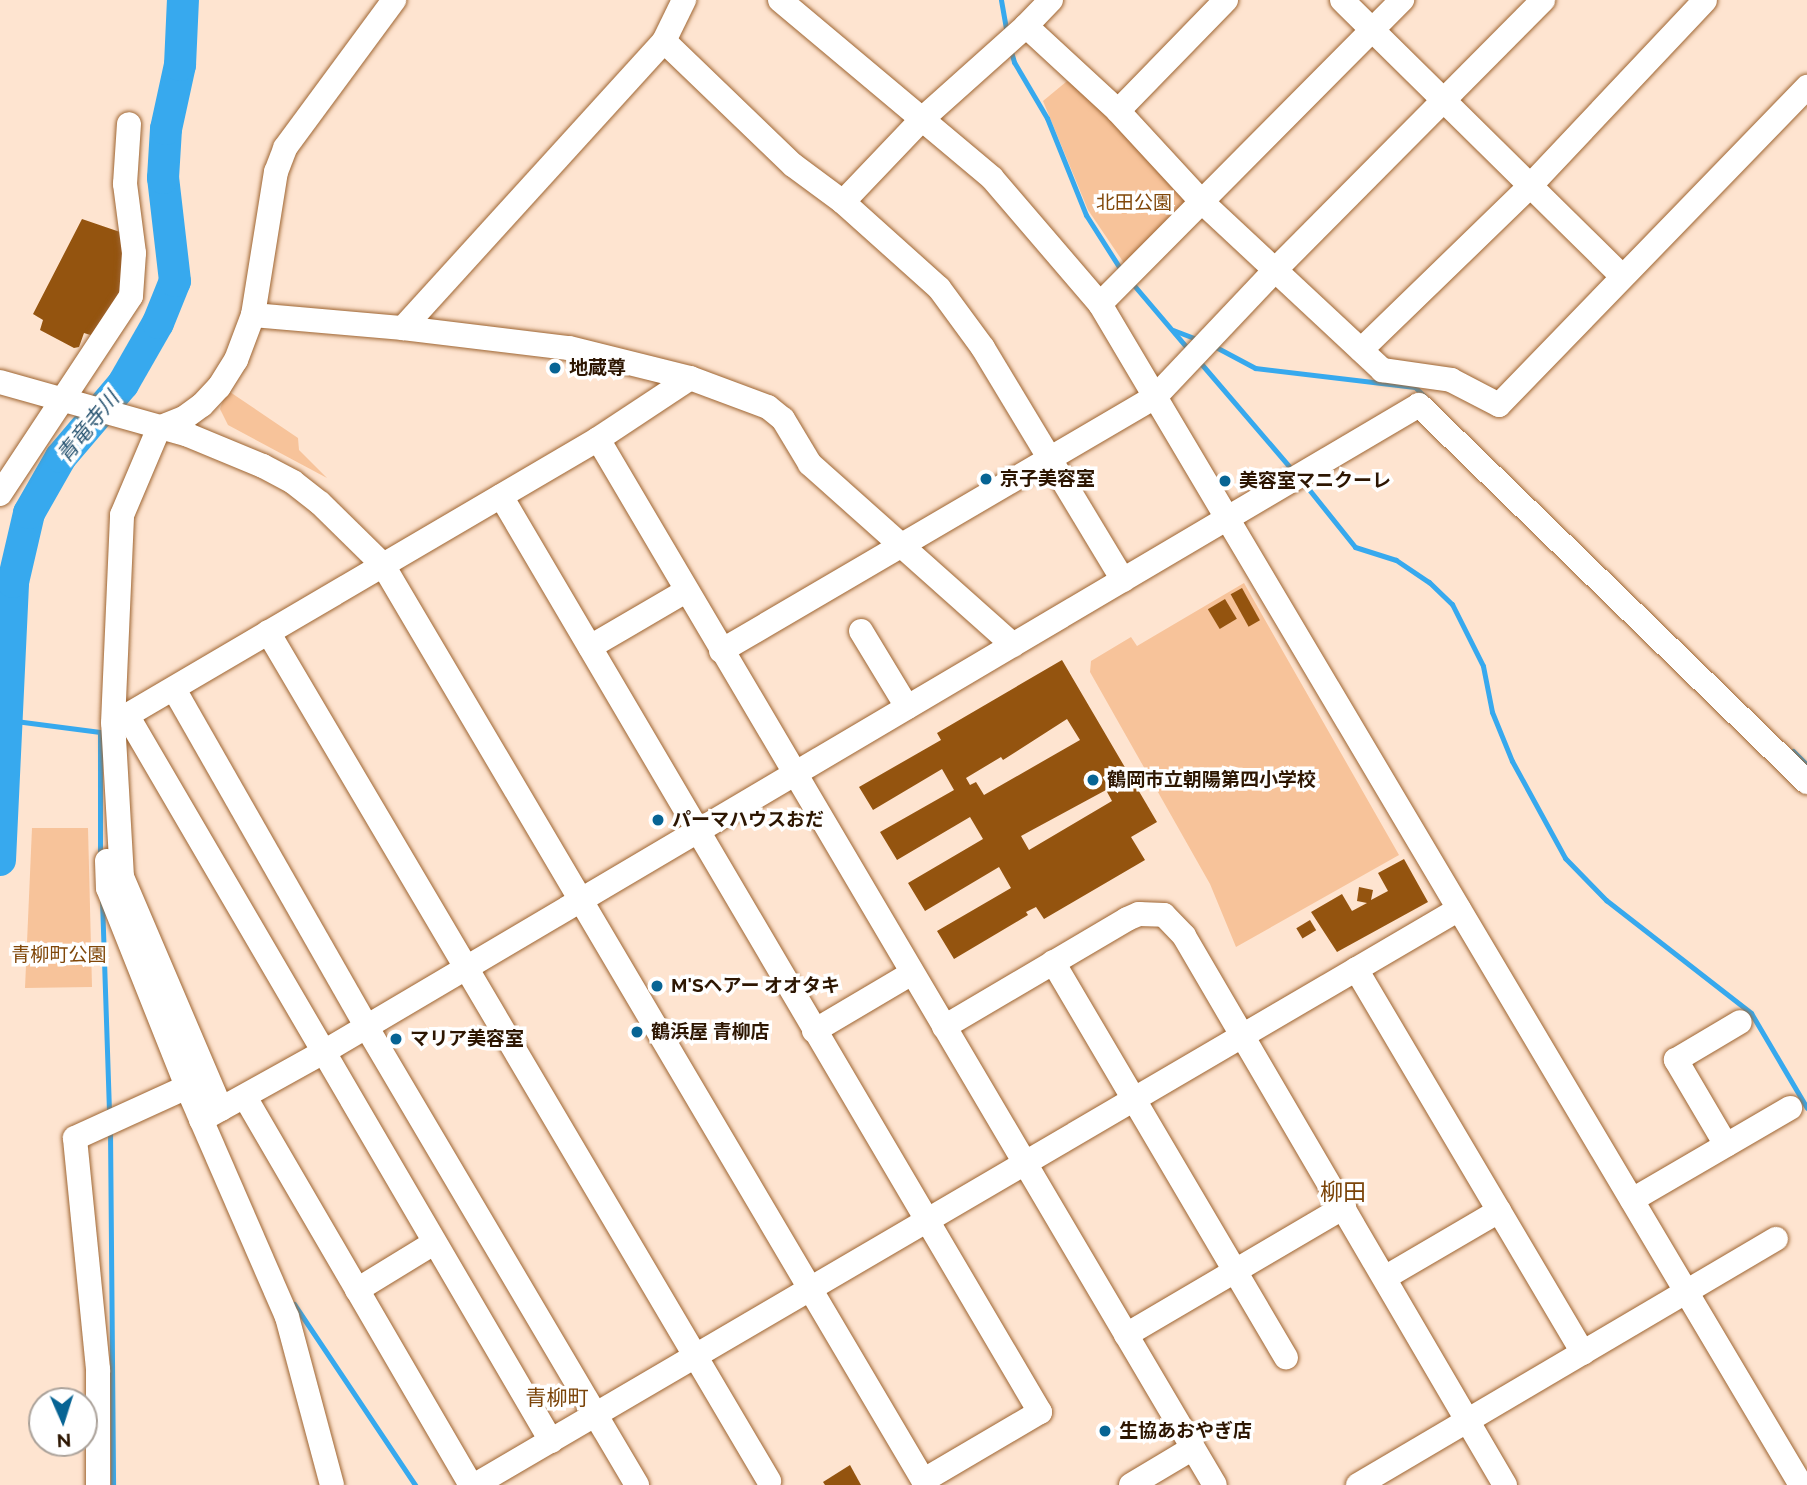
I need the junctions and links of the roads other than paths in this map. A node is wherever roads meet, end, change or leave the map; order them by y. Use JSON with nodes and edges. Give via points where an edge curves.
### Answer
{"nodes":[{"id":1,"x":394,"y":0,"type":"edge"},
{"id":2,"x":684,"y":0,"type":"edge"},
{"id":3,"x":780,"y":0,"type":"edge"},
{"id":4,"x":1051,"y":0,"type":"edge"},
{"id":5,"x":1226,"y":0,"type":"edge"},
{"id":6,"x":1342,"y":0,"type":"edge"},
{"id":7,"x":1402,"y":0,"type":"edge"},
{"id":8,"x":1543,"y":0,"type":"edge"},
{"id":9,"x":1705,"y":0,"type":"edge"},
{"id":10,"x":1026,"y":26,"type":"junction"},
{"id":11,"x":1373,"y":30,"type":"junction"},
{"id":12,"x":664,"y":41,"type":"junction"},
{"id":13,"x":1807,"y":87,"type":"edge"},
{"id":14,"x":1444,"y":101,"type":"junction"},
{"id":15,"x":1118,"y":111,"type":"junction"},
{"id":16,"x":921,"y":120,"type":"junction"},
{"id":17,"x":129,"y":124,"type":"dead end"},
{"id":18,"x":1530,"y":186,"type":"junction"},
{"id":19,"x":1201,"y":201,"type":"junction"},
{"id":20,"x":843,"y":202,"type":"junction"},
{"id":21,"x":1276,"y":269,"type":"junction"},
{"id":22,"x":1622,"y":276,"type":"junction"},
{"id":23,"x":1100,"y":304,"type":"junction"},
{"id":24,"x":253,"y":315,"type":"junction"},
{"id":25,"x":403,"y":328,"type":"junction"},
{"id":26,"x":1361,"y":350,"type":"junction"},
{"id":27,"x":690,"y":379,"type":"junction"},
{"id":28,"x":0,"y":382,"type":"edge"},
{"id":29,"x":1155,"y":397,"type":"junction"},
{"id":30,"x":62,"y":399,"type":"junction"},
{"id":31,"x":159,"y":428,"type":"junction"},
{"id":32,"x":598,"y":439,"type":"junction"},
{"id":33,"x":1050,"y":460,"type":"junction"},
{"id":34,"x":8,"y":461,"type":"edge"},
{"id":35,"x":0,"y":494,"type":"edge"},
{"id":36,"x":501,"y":496,"type":"junction"},
{"id":37,"x":1229,"y":518,"type":"junction"},
{"id":38,"x":900,"y":545,"type":"junction"},
{"id":39,"x":383,"y":565,"type":"junction"},
{"id":40,"x":1123,"y":580,"type":"junction"},
{"id":41,"x":686,"y":591,"type":"junction"},
{"id":42,"x":861,"y":631,"type":"dead end"},
{"id":43,"x":268,"y":632,"type":"junction"},
{"id":44,"x":1013,"y":645,"type":"junction"},
{"id":45,"x":590,"y":647,"type":"junction"},
{"id":46,"x":721,"y":652,"type":"junction"},
{"id":47,"x":174,"y":689,"type":"junction"},
{"id":48,"x":907,"y":707,"type":"junction"},
{"id":49,"x":120,"y":719,"type":"junction"},
{"id":50,"x":793,"y":774,"type":"junction"},
{"id":51,"x":1807,"y":782,"type":"edge"},
{"id":52,"x":105,"y":815,"type":"dead end"},
{"id":53,"x":696,"y":832,"type":"junction"},
{"id":54,"x":582,"y":899,"type":"junction"},
{"id":55,"x":1459,"y":909,"type":"junction"},
{"id":56,"x":1053,"y":962,"type":"junction"},
{"id":57,"x":465,"y":966,"type":"junction"},
{"id":58,"x":1356,"y":969,"type":"junction"},
{"id":59,"x":912,"y":973,"type":"junction"},
{"id":60,"x":1740,"y":1022,"type":"dead end"},
{"id":61,"x":366,"y":1026,"type":"junction"},
{"id":62,"x":944,"y":1027,"type":"junction"},
{"id":63,"x":814,"y":1031,"type":"junction"},
{"id":64,"x":1242,"y":1035,"type":"junction"},
{"id":65,"x":322,"y":1053,"type":"junction"},
{"id":66,"x":187,"y":1087,"type":"junction"},
{"id":67,"x":245,"y":1097,"type":"junction"},
{"id":68,"x":1134,"y":1099,"type":"junction"},
{"id":69,"x":1790,"y":1108,"type":"dead end"},
{"id":70,"x":211,"y":1115,"type":"junction"},
{"id":71,"x":1726,"y":1145,"type":"junction"},
{"id":72,"x":1025,"y":1164,"type":"junction"},
{"id":73,"x":1632,"y":1200,"type":"junction"},
{"id":74,"x":1344,"y":1207,"type":"junction"},
{"id":75,"x":1499,"y":1211,"type":"junction"},
{"id":76,"x":926,"y":1221,"type":"junction"},
{"id":77,"x":1776,"y":1239,"type":"dead end"},
{"id":78,"x":434,"y":1243,"type":"junction"},
{"id":79,"x":1236,"y":1271,"type":"junction"},
{"id":80,"x":1386,"y":1277,"type":"junction"},
{"id":81,"x":811,"y":1289,"type":"junction"},
{"id":82,"x":357,"y":1290,"type":"junction"},
{"id":83,"x":1686,"y":1292,"type":"junction"},
{"id":84,"x":1126,"y":1335,"type":"junction"},
{"id":85,"x":1583,"y":1353,"type":"junction"},
{"id":86,"x":695,"y":1356,"type":"junction"},
{"id":87,"x":1286,"y":1357,"type":"dead end"},
{"id":88,"x":595,"y":1415,"type":"junction"},
{"id":89,"x":1467,"y":1420,"type":"junction"},
{"id":90,"x":551,"y":1441,"type":"junction"},
{"id":91,"x":1193,"y":1448,"type":"junction"},
{"id":92,"x":769,"y":1481,"type":"dead end"},
{"id":93,"x":485,"y":1482,"type":"edge"},
{"id":94,"x":925,"y":1483,"type":"edge"},
{"id":95,"x":98,"y":1485,"type":"edge"},
{"id":96,"x":332,"y":1485,"type":"edge"},
{"id":97,"x":637,"y":1485,"type":"edge"},
{"id":98,"x":1131,"y":1485,"type":"edge"},
{"id":99,"x":1214,"y":1485,"type":"edge"},
{"id":100,"x":1359,"y":1485,"type":"edge"},
{"id":101,"x":1505,"y":1485,"type":"edge"},
{"id":102,"x":1801,"y":1485,"type":"edge"}],
"edges":[{"from":1,"to":24,"type":"street","via":[[285,148],[276,172]]},
{"from":2,"to":12,"type":"street"},
{"from":3,"to":16,"type":"street"},
{"from":4,"to":10,"type":"street"},
{"from":5,"to":15,"type":"street"},
{"from":6,"to":11,"type":"street"},
{"from":7,"to":11,"type":"street"},
{"from":8,"to":14,"type":"street"},
{"from":9,"to":18,"type":"street"},
{"from":10,"to":15,"type":"street"},
{"from":10,"to":16,"type":"street"},
{"from":11,"to":14,"type":"street"},
{"from":11,"to":19,"type":"street"},
{"from":12,"to":20,"type":"street","via":[[793,165]]},
{"from":12,"to":25,"type":"street"},
{"from":13,"to":22,"type":"street"},
{"from":14,"to":18,"type":"street"},
{"from":14,"to":21,"type":"street"},
{"from":15,"to":19,"type":"street"},
{"from":16,"to":20,"type":"street"},
{"from":16,"to":23,"type":"street","via":[[992,178]]},
{"from":17,"to":30,"type":"street","via":[[125,184],[134,253],[131,296]]},
{"from":18,"to":22,"type":"street"},
{"from":18,"to":26,"type":"street"},
{"from":19,"to":21,"type":"street"},
{"from":19,"to":23,"type":"street"},
{"from":20,"to":33,"type":"street","via":[[939,288],[983,348]]},
{"from":21,"to":26,"type":"street"},
{"from":21,"to":29,"type":"street"},
{"from":22,"to":26,"type":"street","via":[[1499,405],[1451,380],[1382,370]]},
{"from":23,"to":29,"type":"street"},
{"from":24,"to":25,"type":"street"},
{"from":24,"to":31,"type":"street","via":[[243,346],[219,387],[184,418]]},
{"from":25,"to":27,"type":"street","via":[[569,348]]},
{"from":27,"to":32,"type":"street"},
{"from":27,"to":38,"type":"street","via":[[768,407],[783,419],[810,464]]},
{"from":28,"to":30,"type":"street"},
{"from":29,"to":33,"type":"street"},
{"from":29,"to":37,"type":"street"},
{"from":30,"to":31,"type":"street"},
{"from":30,"to":34,"type":"street"},
{"from":31,"to":39,"type":"street","via":[[215,445],[293,482]]},
{"from":31,"to":49,"type":"street","via":[[122,515]]},
{"from":32,"to":36,"type":"street"},
{"from":32,"to":41,"type":"street"},
{"from":33,"to":38,"type":"street"},
{"from":33,"to":40,"type":"street"},
{"from":34,"to":35,"type":"street"},
{"from":36,"to":39,"type":"street"},
{"from":36,"to":45,"type":"street"},
{"from":37,"to":40,"type":"street"},
{"from":37,"to":51,"type":"street","via":[[1419,405]]},
{"from":37,"to":55,"type":"street"},
{"from":38,"to":44,"type":"street"},
{"from":38,"to":46,"type":"street"},
{"from":39,"to":43,"type":"street"},
{"from":39,"to":54,"type":"street"},
{"from":40,"to":44,"type":"street"},
{"from":41,"to":45,"type":"street"},
{"from":41,"to":46,"type":"street"},
{"from":42,"to":48,"type":"street"},
{"from":43,"to":47,"type":"street"},
{"from":43,"to":57,"type":"street"},
{"from":44,"to":48,"type":"street"},
{"from":45,"to":53,"type":"street"},
{"from":46,"to":50,"type":"street"},
{"from":47,"to":49,"type":"street"},
{"from":47,"to":61,"type":"street"},
{"from":48,"to":50,"type":"street"},
{"from":49,"to":65,"type":"street"},
{"from":49,"to":70,"type":"street","via":[[122,877]]},
{"from":50,"to":53,"type":"street"},
{"from":50,"to":59,"type":"street"},
{"from":52,"to":66,"type":"street","via":[[108,888]]},
{"from":53,"to":54,"type":"street"},
{"from":53,"to":63,"type":"street"},
{"from":54,"to":57,"type":"street"},
{"from":54,"to":81,"type":"street"},
{"from":55,"to":58,"type":"street"},
{"from":55,"to":73,"type":"street"},
{"from":56,"to":62,"type":"street"},
{"from":56,"to":64,"type":"street","via":[[1139,914],[1164,915],[1184,936]]},
{"from":56,"to":68,"type":"street"},
{"from":57,"to":61,"type":"street"},
{"from":57,"to":86,"type":"street"},
{"from":58,"to":64,"type":"street"},
{"from":58,"to":75,"type":"street"},
{"from":59,"to":62,"type":"street"},
{"from":59,"to":63,"type":"street"},
{"from":60,"to":71,"type":"street","via":[[1676,1060]]},
{"from":61,"to":65,"type":"street"},
{"from":61,"to":88,"type":"street"},
{"from":62,"to":72,"type":"street"},
{"from":63,"to":76,"type":"street"},
{"from":64,"to":68,"type":"street"},
{"from":64,"to":74,"type":"street"},
{"from":65,"to":67,"type":"street"},
{"from":65,"to":78,"type":"street"},
{"from":66,"to":70,"type":"street"},
{"from":66,"to":95,"type":"street","via":[[75,1138],[98,1369]]},
{"from":67,"to":70,"type":"street"},
{"from":67,"to":82,"type":"street"},
{"from":68,"to":72,"type":"street"},
{"from":68,"to":79,"type":"street"},
{"from":69,"to":71,"type":"street"},
{"from":70,"to":96,"type":"street","via":[[287,1317]]},
{"from":71,"to":73,"type":"street"},
{"from":72,"to":76,"type":"street"},
{"from":72,"to":84,"type":"street"},
{"from":73,"to":83,"type":"street"},
{"from":74,"to":79,"type":"street"},
{"from":74,"to":80,"type":"street"},
{"from":75,"to":80,"type":"street"},
{"from":75,"to":85,"type":"street"},
{"from":76,"to":81,"type":"street"},
{"from":76,"to":94,"type":"street","via":[[1040,1412]]},
{"from":77,"to":83,"type":"street"},
{"from":78,"to":82,"type":"street"},
{"from":78,"to":90,"type":"street"},
{"from":79,"to":84,"type":"street"},
{"from":79,"to":87,"type":"street"},
{"from":80,"to":89,"type":"street"},
{"from":81,"to":86,"type":"street"},
{"from":81,"to":94,"type":"street"},
{"from":82,"to":93,"type":"street"},
{"from":83,"to":85,"type":"street"},
{"from":83,"to":102,"type":"street"},
{"from":84,"to":91,"type":"street"},
{"from":85,"to":89,"type":"street"},
{"from":86,"to":88,"type":"street"},
{"from":86,"to":92,"type":"street"},
{"from":88,"to":90,"type":"street"},
{"from":88,"to":97,"type":"street"},
{"from":89,"to":100,"type":"street"},
{"from":89,"to":101,"type":"street"},
{"from":90,"to":93,"type":"street"},
{"from":91,"to":98,"type":"street"},
{"from":91,"to":99,"type":"street"}]}
